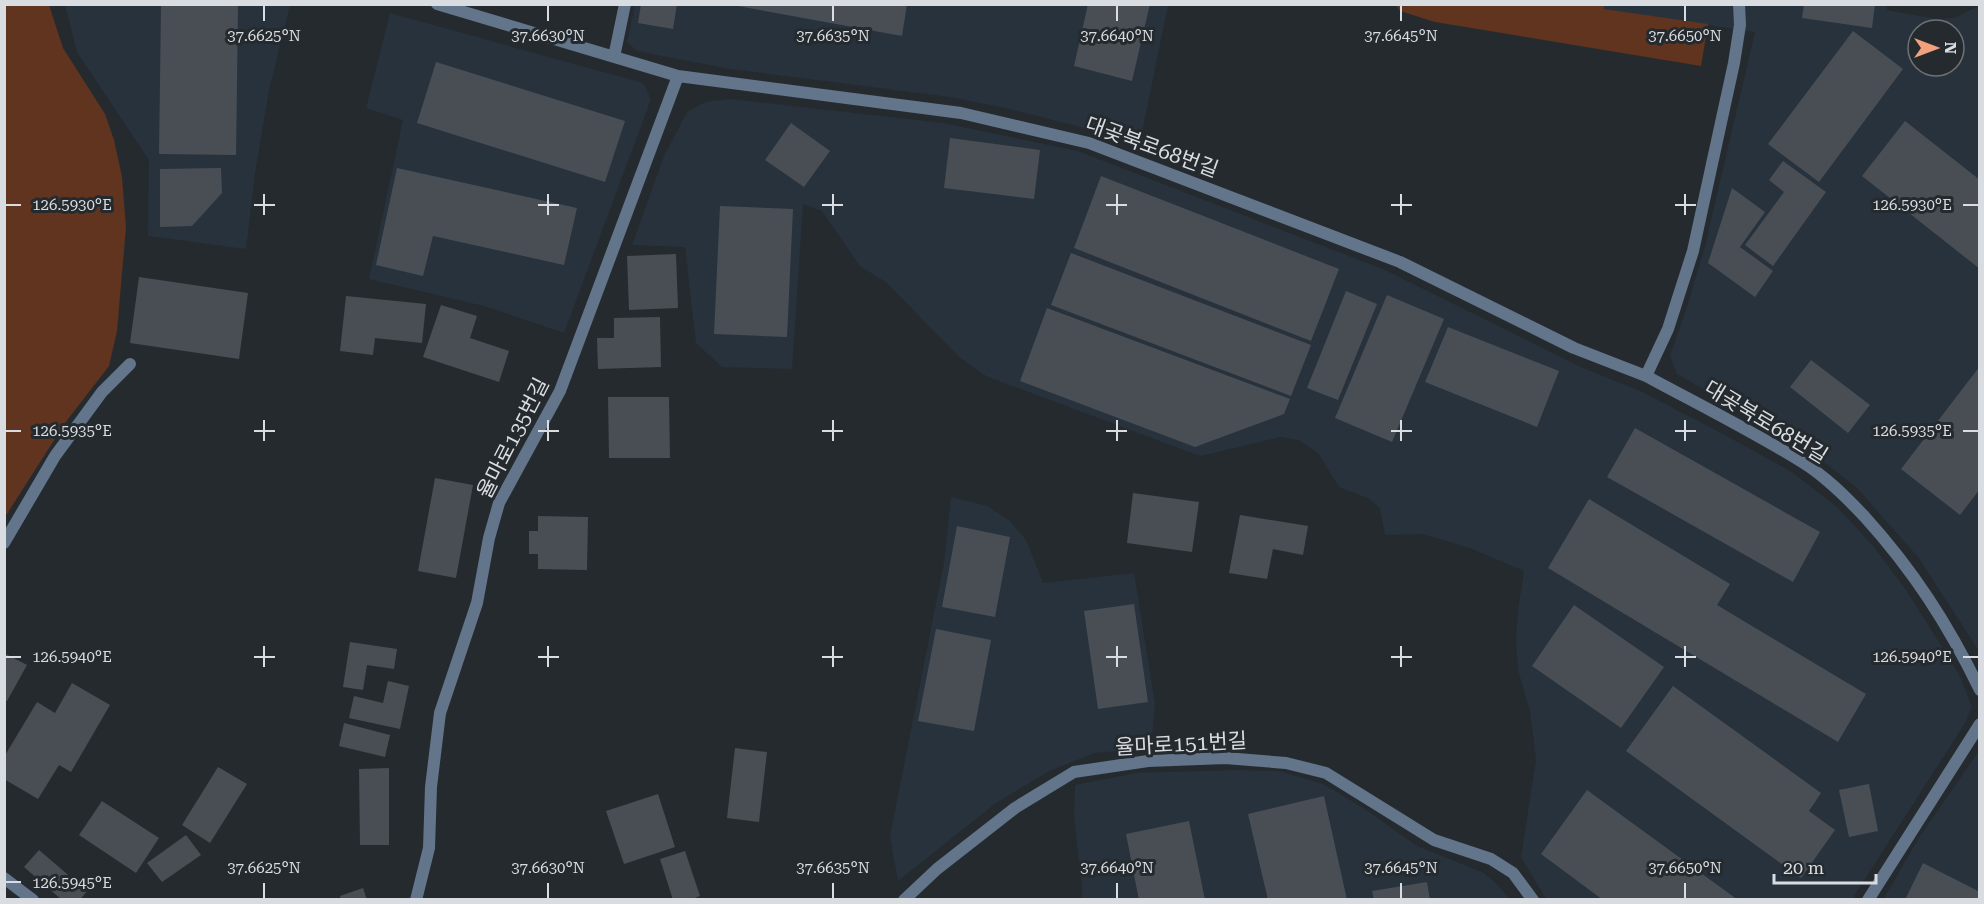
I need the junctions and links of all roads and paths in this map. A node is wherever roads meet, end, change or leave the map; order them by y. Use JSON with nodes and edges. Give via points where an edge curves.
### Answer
{"nodes":[{"id":1,"x":437,"y":4,"type":"edge"},
{"id":2,"x":625,"y":4,"type":"edge"},
{"id":3,"x":1739,"y":4,"type":"edge"},
{"id":4,"x":614,"y":57,"type":"junction"},
{"id":5,"x":678,"y":76,"type":"junction"},
{"id":6,"x":130,"y":364,"type":"dead end"},
{"id":7,"x":1646,"y":376,"type":"junction"},
{"id":8,"x":4,"y":543,"type":"edge"},
{"id":9,"x":1980,"y":690,"type":"edge"},
{"id":10,"x":1980,"y":724,"type":"edge"},
{"id":11,"x":4,"y":878,"type":"edge"},
{"id":12,"x":33,"y":900,"type":"edge"},
{"id":13,"x":416,"y":900,"type":"edge"},
{"id":14,"x":904,"y":900,"type":"edge"},
{"id":15,"x":1533,"y":900,"type":"edge"},
{"id":16,"x":1868,"y":900,"type":"edge"}],
"edges":[{"from":1,"to":4,"type":"lane","name":"대곶북로68번길"},
{"from":2,"to":4,"type":"lane"},
{"from":3,"to":7,"type":"lane","via":[[1734,63],[1693,251],[1668,328]]},
{"from":4,"to":5,"type":"lane","name":"대곶북로68번길"},
{"from":5,"to":7,"type":"lane","name":"대곶북로68번길","via":[[960,113],[1089,143],[1400,262],[1574,348]]},
{"from":5,"to":13,"type":"lane","name":"율마로135번길","via":[[560,391],[499,503],[477,603],[440,713],[429,848]]},
{"from":6,"to":8,"type":"lane","via":[[102,392],[55,456]]},
{"from":7,"to":9,"type":"lane","name":"대곶북로68번길","via":[[1803,463],[1846,497],[1891,545],[1927,596],[1952,634]]},
{"from":10,"to":16,"type":"lane"},
{"from":11,"to":12,"type":"lane"},
{"from":14,"to":15,"type":"lane","name":"율마로151번길","via":[[1015,808],[1074,772],[1148,761],[1225,758],[1286,763],[1326,773],[1434,840],[1491,859],[1513,873]]}]}
